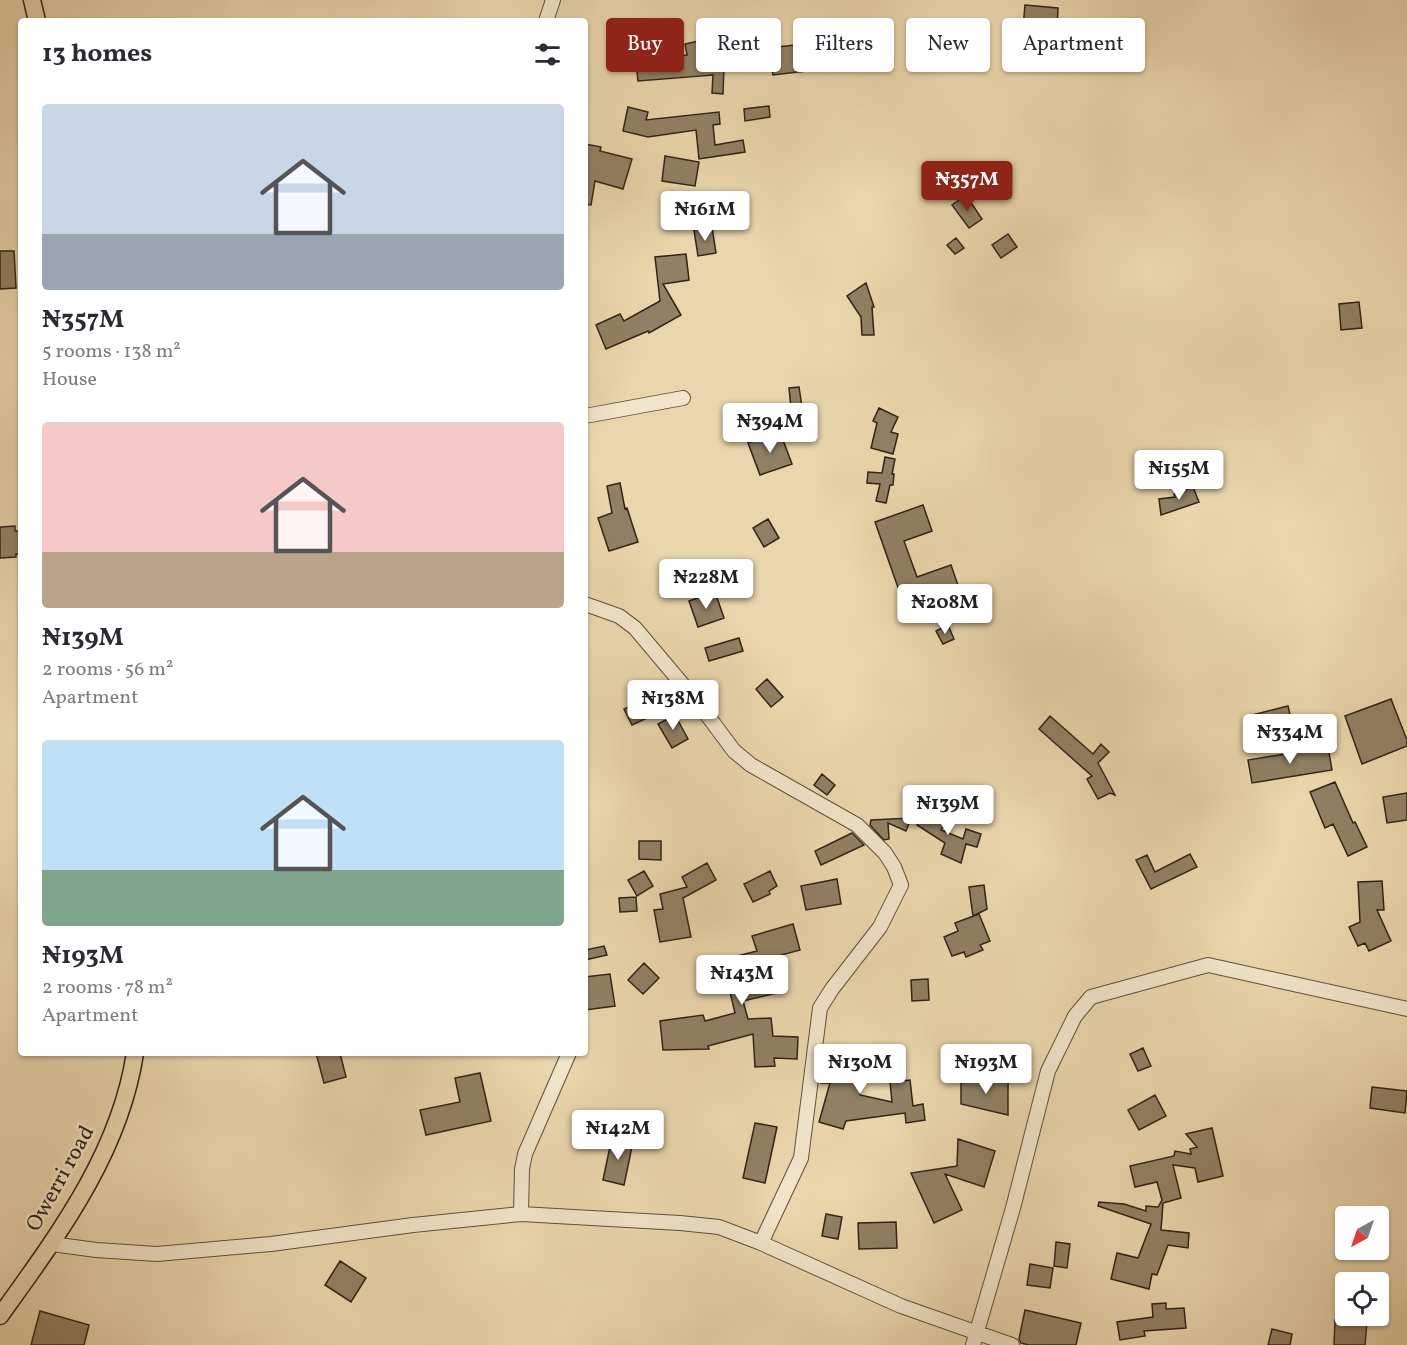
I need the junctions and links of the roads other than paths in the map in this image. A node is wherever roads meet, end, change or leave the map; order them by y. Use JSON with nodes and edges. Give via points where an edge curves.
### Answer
{"nodes":[{"id":1,"x":32,"y":0,"type":"edge"},
{"id":2,"x":553,"y":0,"type":"edge"},
{"id":3,"x":36,"y":18,"type":"edge"},
{"id":4,"x":547,"y":18,"type":"edge"},
{"id":5,"x":683,"y":398,"type":"dead end"},
{"id":6,"x":588,"y":415,"type":"edge"},
{"id":7,"x":588,"y":605,"type":"edge"},
{"id":8,"x":1407,"y":1009,"type":"edge"},
{"id":9,"x":134,"y":1056,"type":"edge"},
{"id":10,"x":568,"y":1056,"type":"edge"},
{"id":11,"x":521,"y":1214,"type":"junction"},
{"id":12,"x":761,"y":1243,"type":"junction"},
{"id":13,"x":52,"y":1244,"type":"junction"},
{"id":14,"x":0,"y":1316,"type":"edge"},
{"id":15,"x":975,"y":1340,"type":"edge"},
{"id":16,"x":1012,"y":1345,"type":"edge"}],
"edges":[{"from":1,"to":3,"type":"main road"},
{"from":2,"to":4,"type":"street"},
{"from":5,"to":6,"type":"street"},
{"from":7,"to":12,"type":"street","via":[[619,616],[635,628],[734,751],[751,765],[857,825],[885,852],[901,885],[880,927],[820,1008],[801,1158]]},
{"from":8,"to":15,"type":"street","via":[[1208,965],[1090,997],[1075,1016],[1048,1071]]},
{"from":9,"to":13,"type":"main road","name":"Owerri road","via":[[123,1107],[109,1144]]},
{"from":10,"to":11,"type":"street","via":[[525,1154]]},
{"from":11,"to":12,"type":"street","via":[[719,1227]]},
{"from":11,"to":13,"type":"street","via":[[157,1254]]},
{"from":12,"to":15,"type":"street"},
{"from":13,"to":14,"type":"main road","name":"Owerri road"},
{"from":15,"to":16,"type":"street"}]}
